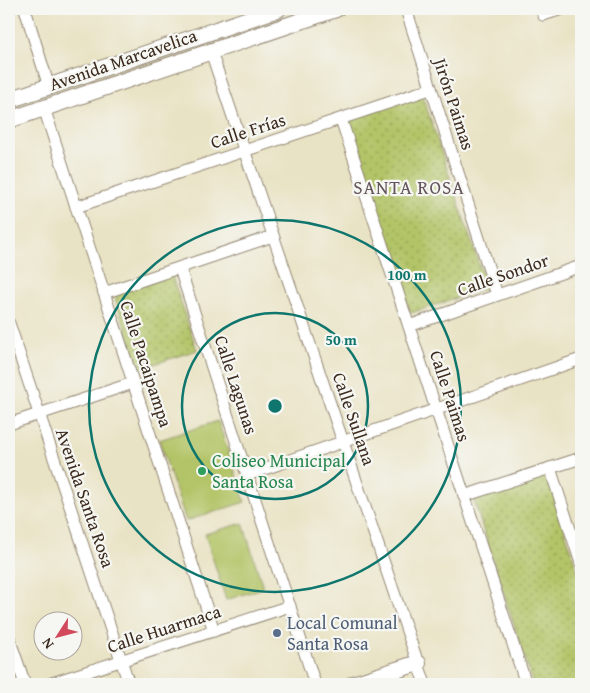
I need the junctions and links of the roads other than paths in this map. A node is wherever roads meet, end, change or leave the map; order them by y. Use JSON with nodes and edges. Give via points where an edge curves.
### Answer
{"nodes":[{"id":1,"x":25,"y":9,"type":"edge"},
{"id":2,"x":278,"y":9,"type":"edge"},
{"id":3,"x":336,"y":9,"type":"edge"},
{"id":4,"x":406,"y":9,"type":"edge"},
{"id":5,"x":562,"y":9,"type":"edge"},
{"id":6,"x":254,"y":13,"type":"edge"},
{"id":7,"x":543,"y":15,"type":"dead end"},
{"id":8,"x":263,"y":34,"type":"junction"},
{"id":9,"x":211,"y":52,"type":"junction"},
{"id":10,"x":49,"y":87,"type":"junction"},
{"id":11,"x":430,"y":89,"type":"junction"},
{"id":12,"x":9,"y":100,"type":"edge"},
{"id":13,"x":44,"y":108,"type":"junction"},
{"id":14,"x":341,"y":119,"type":"junction"},
{"id":15,"x":9,"y":120,"type":"edge"},
{"id":16,"x":244,"y":151,"type":"junction"},
{"id":17,"x":76,"y":206,"type":"junction"},
{"id":18,"x":273,"y":236,"type":"junction"},
{"id":19,"x":581,"y":266,"type":"edge"},
{"id":20,"x":180,"y":269,"type":"junction"},
{"id":21,"x":104,"y":293,"type":"junction"},
{"id":22,"x":497,"y":296,"type":"junction"},
{"id":23,"x":9,"y":323,"type":"edge"},
{"id":24,"x":409,"y":326,"type":"junction"},
{"id":25,"x":581,"y":359,"type":"edge"},
{"id":26,"x":133,"y":383,"type":"junction"},
{"id":27,"x":436,"y":410,"type":"junction"},
{"id":28,"x":39,"y":414,"type":"junction"},
{"id":29,"x":9,"y":424,"type":"edge"},
{"id":30,"x":343,"y":442,"type":"junction"},
{"id":31,"x":581,"y":458,"type":"edge"},
{"id":32,"x":550,"y":468,"type":"junction"},
{"id":33,"x":247,"y":475,"type":"junction"},
{"id":34,"x":464,"y":496,"type":"junction"},
{"id":35,"x":581,"y":563,"type":"edge"},
{"id":36,"x":290,"y":606,"type":"junction"},
{"id":37,"x":214,"y":631,"type":"junction"},
{"id":38,"x":9,"y":638,"type":"edge"},
{"id":39,"x":122,"y":661,"type":"junction"},
{"id":40,"x":418,"y":663,"type":"junction"},
{"id":41,"x":25,"y":684,"type":"edge"},
{"id":42,"x":49,"y":684,"type":"edge"},
{"id":43,"x":129,"y":684,"type":"edge"},
{"id":44,"x":316,"y":684,"type":"edge"},
{"id":45,"x":354,"y":684,"type":"edge"},
{"id":46,"x":425,"y":684,"type":"edge"},
{"id":47,"x":526,"y":684,"type":"edge"}],
"edges":[{"from":1,"to":10,"type":"street"},
{"from":2,"to":6,"type":"street","name":"Avenida Marcavelica"},
{"from":3,"to":8,"type":"street","name":"Avenida Marcavelica"},
{"from":4,"to":11,"type":"street","name":"Jirón Paimas"},
{"from":5,"to":7,"type":"street"},
{"from":6,"to":8,"type":"street"},
{"from":6,"to":10,"type":"street","name":"Avenida Marcavelica"},
{"from":8,"to":9,"type":"street","name":"Avenida Marcavelica"},
{"from":9,"to":13,"type":"street","name":"Avenida Marcavelica"},
{"from":9,"to":16,"type":"street","name":"Calle Sullana"},
{"from":10,"to":12,"type":"street","name":"Avenida Marcavelica"},
{"from":11,"to":14,"type":"street","name":"Calle Frías"},
{"from":11,"to":22,"type":"street","name":"Jirón Paimas"},
{"from":13,"to":15,"type":"street","name":"Avenida Marcavelica"},
{"from":13,"to":17,"type":"street","name":"Calle Pacaipampa"},
{"from":14,"to":16,"type":"street","name":"Calle Frías"},
{"from":14,"to":24,"type":"street","name":"Calle Paimas"},
{"from":16,"to":17,"type":"street","name":"Calle Frías"},
{"from":16,"to":18,"type":"street","name":"Calle Sullana"},
{"from":17,"to":21,"type":"street","name":"Calle Pacaipampa"},
{"from":18,"to":20,"type":"street"},
{"from":18,"to":30,"type":"street","name":"Calle Sullana"},
{"from":19,"to":22,"type":"street","name":"Calle Sondor"},
{"from":20,"to":21,"type":"street"},
{"from":20,"to":33,"type":"street","name":"Calle Lagunas"},
{"from":21,"to":26,"type":"street","name":"Calle Pacaipampa"},
{"from":22,"to":24,"type":"street","name":"Calle Sondor"},
{"from":23,"to":28,"type":"street","name":"Avenida Santa Rosa"},
{"from":24,"to":27,"type":"street","name":"Calle Paimas"},
{"from":25,"to":27,"type":"street"},
{"from":26,"to":28,"type":"street"},
{"from":26,"to":37,"type":"street","name":"Calle Pacaipampa"},
{"from":27,"to":30,"type":"street"},
{"from":27,"to":34,"type":"street","name":"Calle Paimas"},
{"from":28,"to":29,"type":"street"},
{"from":28,"to":39,"type":"street","name":"Avenida Santa Rosa"},
{"from":30,"to":33,"type":"street"},
{"from":30,"to":40,"type":"street","name":"Calle Sullana"},
{"from":31,"to":32,"type":"street"},
{"from":32,"to":34,"type":"street"},
{"from":32,"to":35,"type":"street"},
{"from":33,"to":36,"type":"street","name":"Calle Lagunas"},
{"from":34,"to":47,"type":"street","name":"Calle Paimas"},
{"from":36,"to":37,"type":"street","name":"Calle Huarmaca"},
{"from":36,"to":44,"type":"street","name":"Calle Lagunas"},
{"from":37,"to":39,"type":"street","name":"Calle Huarmaca"},
{"from":38,"to":41,"type":"street"},
{"from":39,"to":42,"type":"street","name":"Calle Huarmaca"},
{"from":39,"to":43,"type":"street","name":"Avenida Santa Rosa"},
{"from":40,"to":45,"type":"street"},
{"from":40,"to":46,"type":"street","name":"Calle Sullana"}]}
